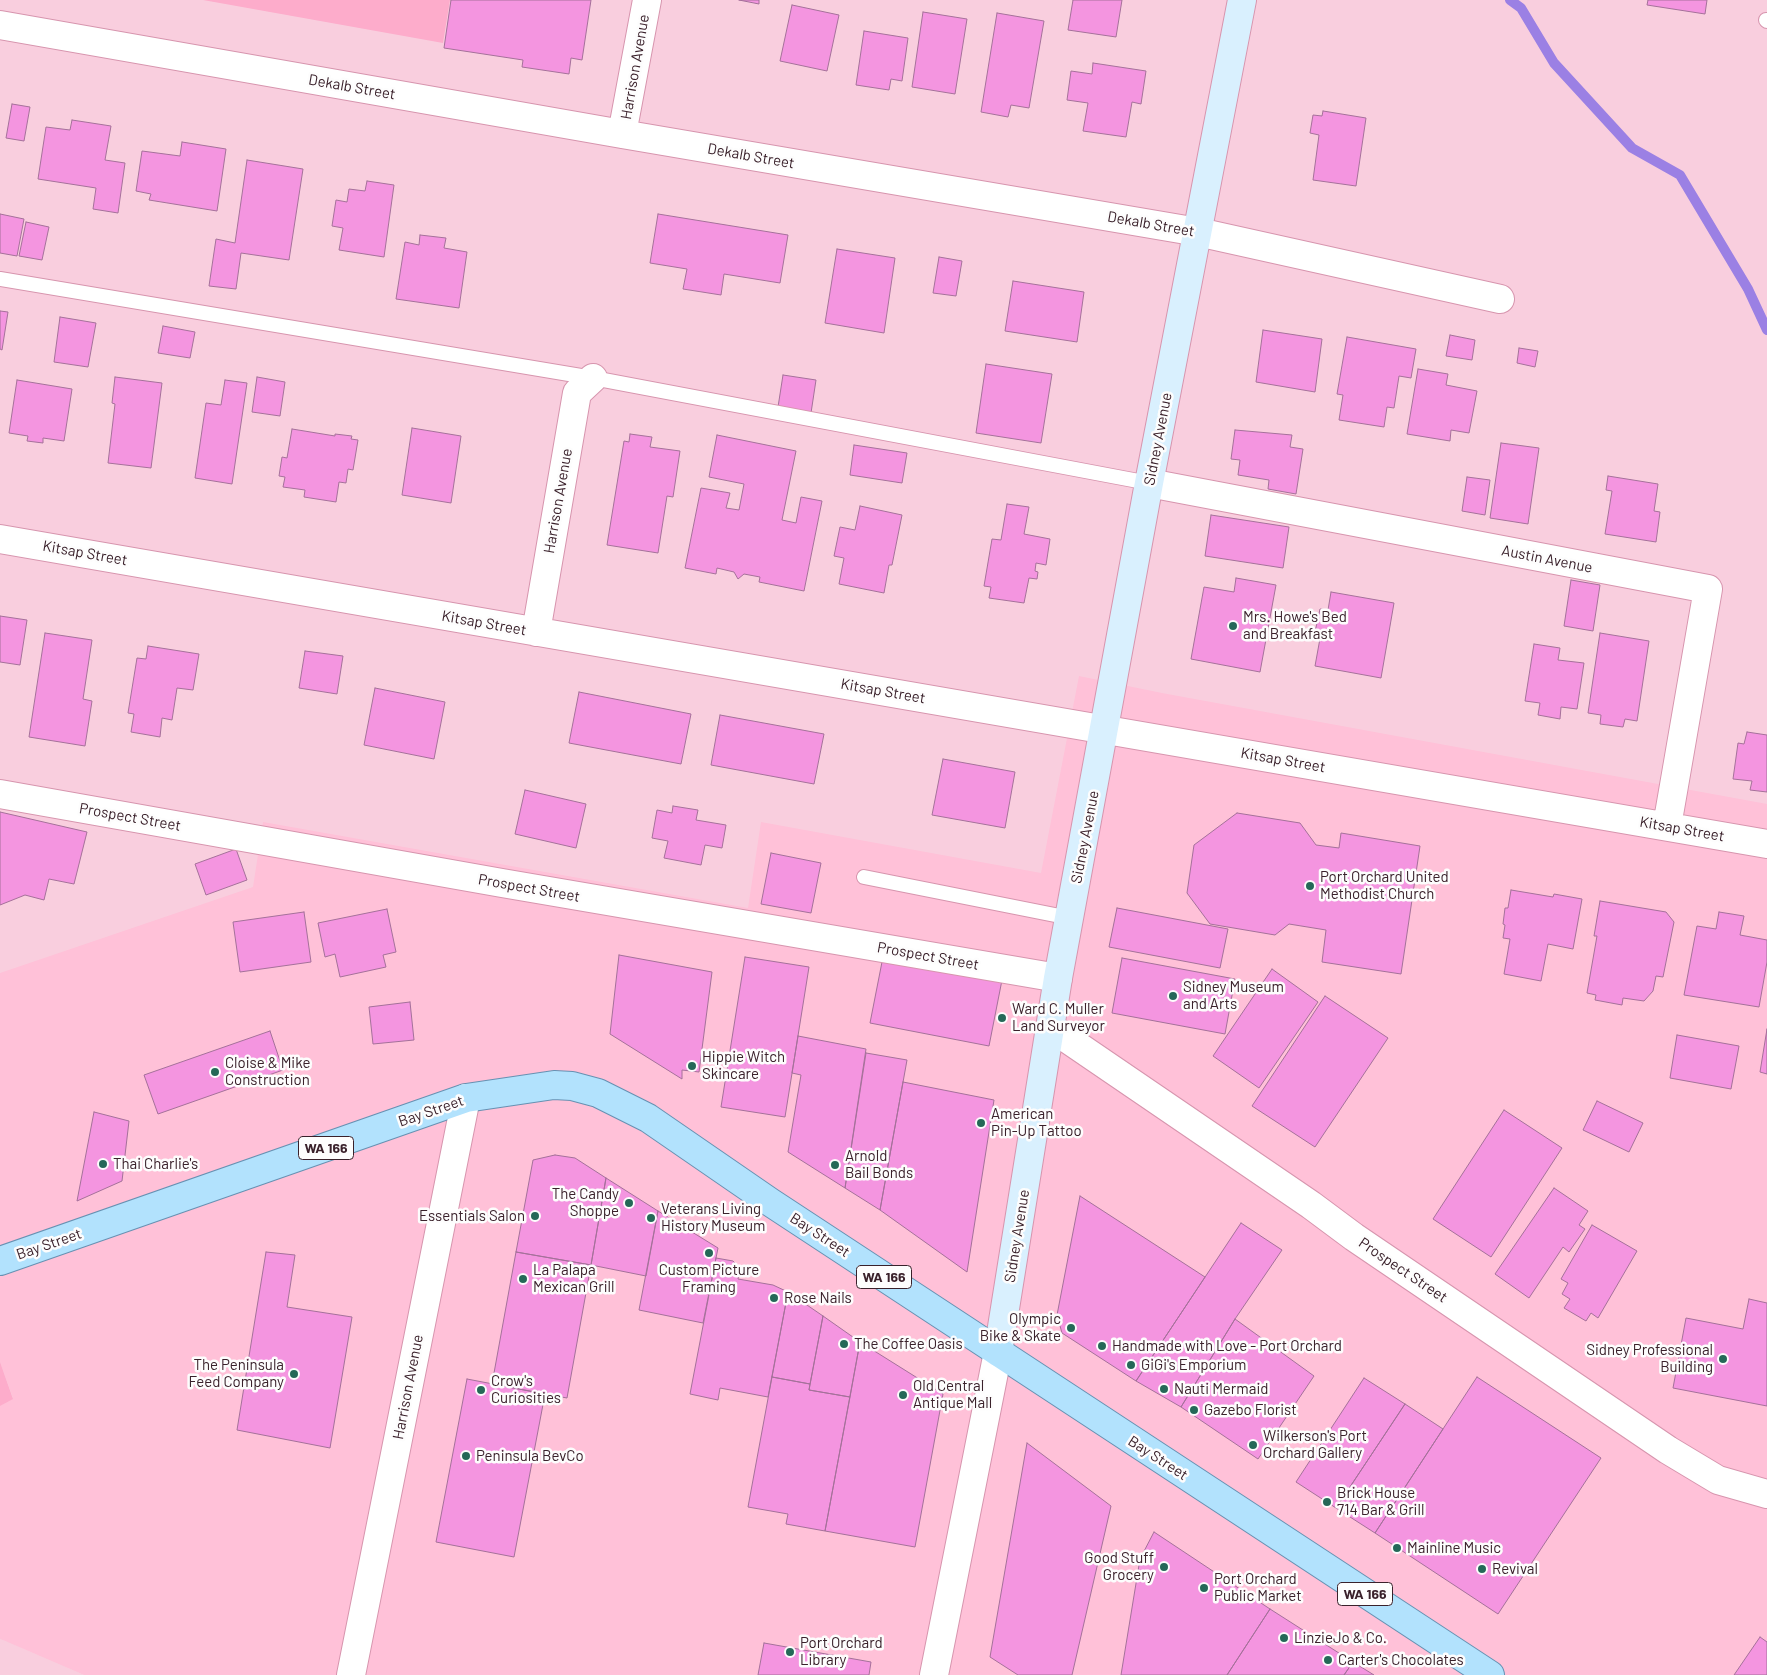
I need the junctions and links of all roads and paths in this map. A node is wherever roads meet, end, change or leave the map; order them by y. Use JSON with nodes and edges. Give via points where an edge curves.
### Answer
{"nodes":[{"id":1,"x":647,"y":0,"type":"edge"},
{"id":2,"x":1242,"y":0,"type":"edge"},
{"id":3,"x":0,"y":25,"type":"edge"},
{"id":4,"x":622,"y":134,"type":"junction"},
{"id":5,"x":1198,"y":232,"type":"junction"},
{"id":6,"x":0,"y":279,"type":"edge"},
{"id":7,"x":1500,"y":299,"type":"dead end"},
{"id":8,"x":593,"y":378,"type":"junction"},
{"id":9,"x":1149,"y":483,"type":"junction"},
{"id":10,"x":0,"y":539,"type":"edge"},
{"id":11,"x":536,"y":632,"type":"junction"},
{"id":12,"x":1105,"y":730,"type":"junction"},
{"id":13,"x":0,"y":794,"type":"edge"},
{"id":14,"x":1667,"y":826,"type":"junction"},
{"id":15,"x":1767,"y":844,"type":"edge"},
{"id":16,"x":864,"y":877,"type":"dead end"},
{"id":17,"x":1070,"y":918,"type":"junction"},
{"id":18,"x":1058,"y":978,"type":"junction"},
{"id":19,"x":1050,"y":1027,"type":"junction"},
{"id":20,"x":466,"y":1098,"type":"junction"},
{"id":21,"x":0,"y":1261,"type":"edge"},
{"id":22,"x":998,"y":1352,"type":"junction"},
{"id":23,"x":1767,"y":1494,"type":"edge"},
{"id":24,"x":351,"y":1675,"type":"edge"},
{"id":25,"x":934,"y":1675,"type":"edge"},
{"id":26,"x":1490,"y":1675,"type":"edge"}],
"edges":[{"from":1,"to":4,"type":"street","name":"Harrison Avenue"},
{"from":2,"to":5,"type":"main road","name":"Sidney Avenue"},
{"from":3,"to":4,"type":"street","name":"Dekalb Street"},
{"from":4,"to":5,"type":"street","name":"Dekalb Street"},
{"from":5,"to":7,"type":"street","name":"Dekalb Street"},
{"from":5,"to":9,"type":"main road","name":"Sidney Avenue"},
{"from":6,"to":8,"type":"lane"},
{"from":8,"to":9,"type":"lane"},
{"from":8,"to":11,"type":"street","name":"Harrison Avenue","via":[[577,393]]},
{"from":9,"to":12,"type":"main road","name":"Sidney Avenue"},
{"from":9,"to":14,"type":"street","name":"Austin Avenue","via":[[1708,589]]},
{"from":10,"to":11,"type":"street","name":"Kitsap Street"},
{"from":11,"to":12,"type":"street","name":"Kitsap Street"},
{"from":12,"to":14,"type":"street","name":"Kitsap Street"},
{"from":12,"to":17,"type":"main road","name":"Sidney Avenue"},
{"from":13,"to":18,"type":"street","name":"Prospect Street"},
{"from":14,"to":15,"type":"street","name":"Kitsap Street"},
{"from":16,"to":17,"type":"lane"},
{"from":17,"to":18,"type":"main road","name":"Sidney Avenue"},
{"from":18,"to":19,"type":"main road","name":"Sidney Avenue"},
{"from":19,"to":22,"type":"main road","name":"Sidney Avenue"},
{"from":19,"to":23,"type":"street","name":"Prospect Street","via":[[1668,1450],[1718,1480]]},
{"from":20,"to":21,"type":"main road","name":"Bay Street","number":"WA 166"},
{"from":20,"to":22,"type":"main road","name":"Bay Street","number":"WA 166","via":[[554,1085],[598,1092],[648,1118]]},
{"from":20,"to":24,"type":"street","name":"Harrison Avenue"},
{"from":22,"to":25,"type":"street","name":"Sidney Avenue"},
{"from":22,"to":26,"type":"main road","name":"Bay Street","number":"WA 166"}]}
